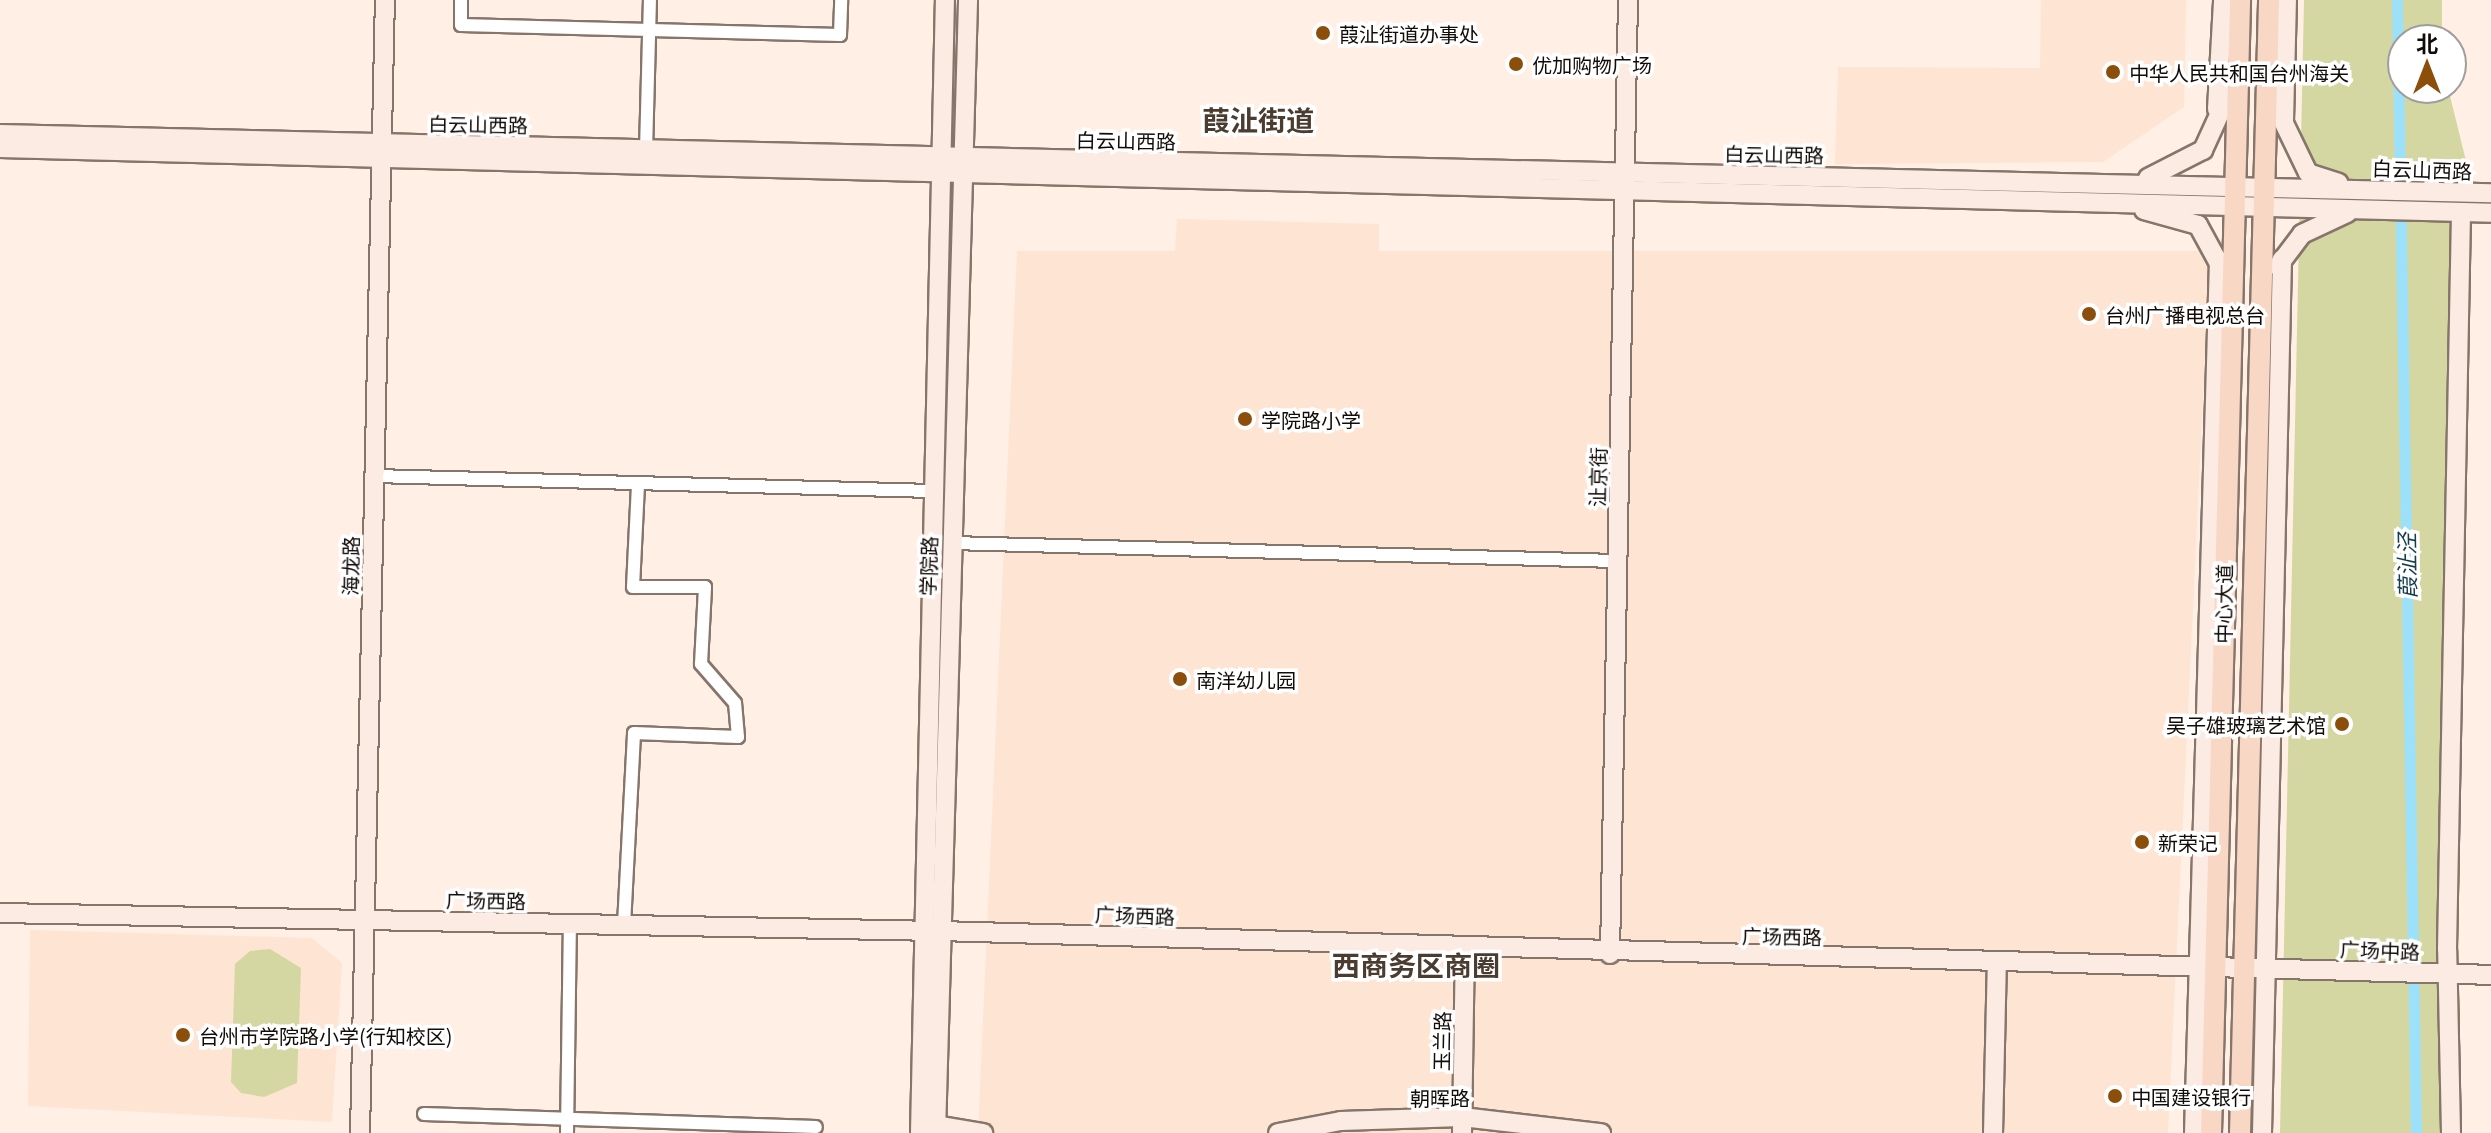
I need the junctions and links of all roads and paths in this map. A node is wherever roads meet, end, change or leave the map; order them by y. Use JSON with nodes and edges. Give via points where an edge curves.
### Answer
{"nodes":[{"id":1,"x":385,"y":0,"type":"edge"},
{"id":2,"x":461,"y":0,"type":"edge"},
{"id":3,"x":650,"y":0,"type":"edge"},
{"id":4,"x":841,"y":0,"type":"edge"},
{"id":5,"x":945,"y":0,"type":"edge"},
{"id":6,"x":968,"y":0,"type":"edge"},
{"id":7,"x":1628,"y":0,"type":"edge"},
{"id":8,"x":2223,"y":0,"type":"edge"},
{"id":9,"x":2240,"y":0,"type":"edge"},
{"id":10,"x":2269,"y":0,"type":"edge"},
{"id":11,"x":2287,"y":0,"type":"edge"},
{"id":12,"x":649,"y":28,"type":"junction"},
{"id":13,"x":2237,"y":75,"type":"junction"},
{"id":14,"x":2267,"y":88,"type":"junction"},
{"id":15,"x":2217,"y":123,"type":"junction"},
{"id":16,"x":2284,"y":127,"type":"junction"},
{"id":17,"x":0,"y":134,"type":"edge"},
{"id":18,"x":0,"y":148,"type":"edge"},
{"id":19,"x":381,"y":151,"type":"junction"},
{"id":20,"x":646,"y":151,"type":"junction"},
{"id":21,"x":940,"y":166,"type":"junction"},
{"id":22,"x":963,"y":166,"type":"junction"},
{"id":23,"x":1625,"y":172,"type":"junction"},
{"id":24,"x":2120,"y":183,"type":"junction"},
{"id":25,"x":2366,"y":190,"type":"junction"},
{"id":26,"x":1624,"y":193,"type":"junction"},
{"id":27,"x":2491,"y":193,"type":"edge"},
{"id":28,"x":2233,"y":195,"type":"junction"},
{"id":29,"x":2264,"y":196,"type":"junction"},
{"id":30,"x":2110,"y":203,"type":"junction"},
{"id":31,"x":2367,"y":209,"type":"junction"},
{"id":32,"x":2461,"y":212,"type":"junction"},
{"id":33,"x":2491,"y":213,"type":"edge"},
{"id":34,"x":2282,"y":259,"type":"junction"},
{"id":35,"x":2219,"y":260,"type":"junction"},
{"id":36,"x":2261,"y":297,"type":"junction"},
{"id":37,"x":2231,"y":303,"type":"junction"},
{"id":38,"x":374,"y":476,"type":"junction"},
{"id":39,"x":638,"y":483,"type":"junction"},
{"id":40,"x":933,"y":491,"type":"junction"},
{"id":41,"x":951,"y":543,"type":"junction"},
{"id":42,"x":1617,"y":561,"type":"junction"},
{"id":43,"x":0,"y":913,"type":"edge"},
{"id":44,"x":365,"y":920,"type":"junction"},
{"id":45,"x":570,"y":924,"type":"junction"},
{"id":46,"x":624,"y":925,"type":"junction"},
{"id":47,"x":931,"y":930,"type":"junction"},
{"id":48,"x":1465,"y":949,"type":"junction"},
{"id":49,"x":1610,"y":954,"type":"junction"},
{"id":50,"x":1997,"y":963,"type":"junction"},
{"id":51,"x":2206,"y":967,"type":"junction"},
{"id":52,"x":2244,"y":968,"type":"junction"},
{"id":53,"x":2268,"y":969,"type":"junction"},
{"id":54,"x":2442,"y":974,"type":"junction"},
{"id":55,"x":2491,"y":975,"type":"edge"},
{"id":56,"x":424,"y":1114,"type":"dead end"},
{"id":57,"x":567,"y":1119,"type":"junction"},
{"id":58,"x":1462,"y":1125,"type":"edge"},
{"id":59,"x":816,"y":1127,"type":"dead end"},
{"id":60,"x":672,"y":1129,"type":"edge"},
{"id":61,"x":931,"y":1130,"type":"edge"},
{"id":62,"x":360,"y":1133,"type":"edge"},
{"id":63,"x":567,"y":1133,"type":"edge"},
{"id":64,"x":983,"y":1133,"type":"edge"},
{"id":65,"x":1278,"y":1133,"type":"edge"},
{"id":66,"x":1601,"y":1133,"type":"edge"},
{"id":67,"x":1993,"y":1133,"type":"edge"},
{"id":68,"x":2194,"y":1133,"type":"edge"},
{"id":69,"x":2211,"y":1133,"type":"edge"},
{"id":70,"x":2240,"y":1133,"type":"edge"},
{"id":71,"x":2262,"y":1133,"type":"edge"},
{"id":72,"x":2451,"y":1133,"type":"edge"}],
"edges":[{"from":1,"to":19,"type":"main road","name":"海龙路"},
{"from":2,"to":12,"type":"street","via":[[461,25]]},
{"from":3,"to":12,"type":"street"},
{"from":4,"to":12,"type":"street","via":[[840,35]]},
{"from":5,"to":21,"type":"main road","name":"学院路"},
{"from":6,"to":22,"type":"main road","name":"学院路"},
{"from":7,"to":23,"type":"main road","name":"沚京街"},
{"from":8,"to":15,"type":"main road"},
{"from":9,"to":13,"type":"main road","name":"中心大道"},
{"from":10,"to":14,"type":"main road","name":"中心大道"},
{"from":11,"to":16,"type":"main road"},
{"from":12,"to":20,"type":"street"},
{"from":13,"to":15,"type":"main road","name":"中心大道"},
{"from":13,"to":28,"type":"main road","name":"中心大道"},
{"from":14,"to":16,"type":"main road","name":"中心大道"},
{"from":14,"to":29,"type":"main road","name":"中心大道"},
{"from":15,"to":24,"type":"main road","name":"中心大道","via":[[2203,150],[2169,174]]},
{"from":16,"to":25,"type":"main road","name":"中心大道","via":[[2308,173]]},
{"from":17,"to":19,"type":"main road","name":"白云山西路"},
{"from":18,"to":19,"type":"main road","name":"白云山西路"},
{"from":19,"to":20,"type":"main road","name":"白云山西路"},
{"from":19,"to":21,"type":"main road","name":"白云山西路"},
{"from":19,"to":38,"type":"main road","name":"海龙路"},
{"from":20,"to":21,"type":"main road","name":"白云山西路"},
{"from":21,"to":22,"type":"main road","name":"白云山西路"},
{"from":21,"to":40,"type":"main road","name":"学院路"},
{"from":22,"to":23,"type":"main road","name":"白云山西路"},
{"from":22,"to":26,"type":"main road","name":"白云山西路"},
{"from":22,"to":41,"type":"main road","name":"学院路"},
{"from":23,"to":24,"type":"main road","name":"白云山西路"},
{"from":23,"to":26,"type":"main road","name":"沚京街"},
{"from":24,"to":28,"type":"main road","name":"白云山西路"},
{"from":25,"to":27,"type":"main road","name":"白云山西路"},
{"from":25,"to":29,"type":"main road","name":"白云山西路"},
{"from":26,"to":30,"type":"main road","name":"白云山西路"},
{"from":26,"to":42,"type":"main road","name":"沚京街"},
{"from":28,"to":29,"type":"main road","name":"白云山西路"},
{"from":28,"to":30,"type":"main road","name":"白云山西路"},
{"from":28,"to":37,"type":"main road","name":"中心大道"},
{"from":29,"to":31,"type":"main road","name":"白云山西路"},
{"from":29,"to":36,"type":"main road","name":"中心大道"},
{"from":30,"to":35,"type":"main road","name":"白云山西路","via":[[2198,225]]},
{"from":31,"to":32,"type":"main road","name":"白云山西路"},
{"from":31,"to":34,"type":"main road","name":"中心大道","via":[[2302,234]]},
{"from":32,"to":33,"type":"main road","name":"白云山西路"},
{"from":32,"to":54,"type":"main road"},
{"from":34,"to":36,"type":"main road","name":"中心大道"},
{"from":34,"to":53,"type":"main road"},
{"from":35,"to":37,"type":"main road","name":"白云山西路"},
{"from":35,"to":51,"type":"main road"},
{"from":36,"to":52,"type":"main road","name":"中心大道"},
{"from":37,"to":51,"type":"main road","name":"中心大道"},
{"from":38,"to":39,"type":"street"},
{"from":38,"to":44,"type":"main road","name":"海龙路"},
{"from":39,"to":40,"type":"street"},
{"from":39,"to":46,"type":"street","via":[[633,587],[705,587],[701,664],[735,703],[738,737],[634,733]]},
{"from":40,"to":47,"type":"main road","name":"学院路"},
{"from":41,"to":42,"type":"street"},
{"from":41,"to":47,"type":"main road","name":"学院路"},
{"from":42,"to":49,"type":"main road","name":"沚京街"},
{"from":43,"to":44,"type":"main road","name":"广场西路"},
{"from":44,"to":45,"type":"main road","name":"广场西路"},
{"from":44,"to":62,"type":"main road","name":"海龙路"},
{"from":45,"to":46,"type":"main road","name":"广场西路"},
{"from":45,"to":57,"type":"street"},
{"from":46,"to":47,"type":"main road","name":"广场西路"},
{"from":47,"to":48,"type":"main road","name":"广场西路"},
{"from":47,"to":61,"type":"main road","name":"学院路"},
{"from":48,"to":49,"type":"main road","name":"广场西路"},
{"from":48,"to":58,"type":"main road","name":"玉兰路"},
{"from":49,"to":50,"type":"main road","name":"广场西路"},
{"from":50,"to":51,"type":"main road","name":"广场西路"},
{"from":50,"to":67,"type":"main road"},
{"from":51,"to":52,"type":"main road","name":"广场西路"},
{"from":51,"to":68,"type":"main road"},
{"from":51,"to":69,"type":"main road","name":"中心大道"},
{"from":52,"to":53,"type":"main road","name":"广场西路"},
{"from":52,"to":70,"type":"main road","name":"中心大道"},
{"from":53,"to":54,"type":"main road","name":"广场中路"},
{"from":53,"to":71,"type":"main road"},
{"from":54,"to":55,"type":"main road","name":"广场中路"},
{"from":54,"to":72,"type":"main road"},
{"from":56,"to":57,"type":"street"},
{"from":57,"to":60,"type":"street"},
{"from":57,"to":63,"type":"street"},
{"from":58,"to":65,"type":"main road","name":"朝晖路","via":[[1341,1121]]},
{"from":58,"to":66,"type":"main road","name":"朝晖路"},
{"from":59,"to":60,"type":"street"},
{"from":61,"to":64,"type":"main road"}]}
